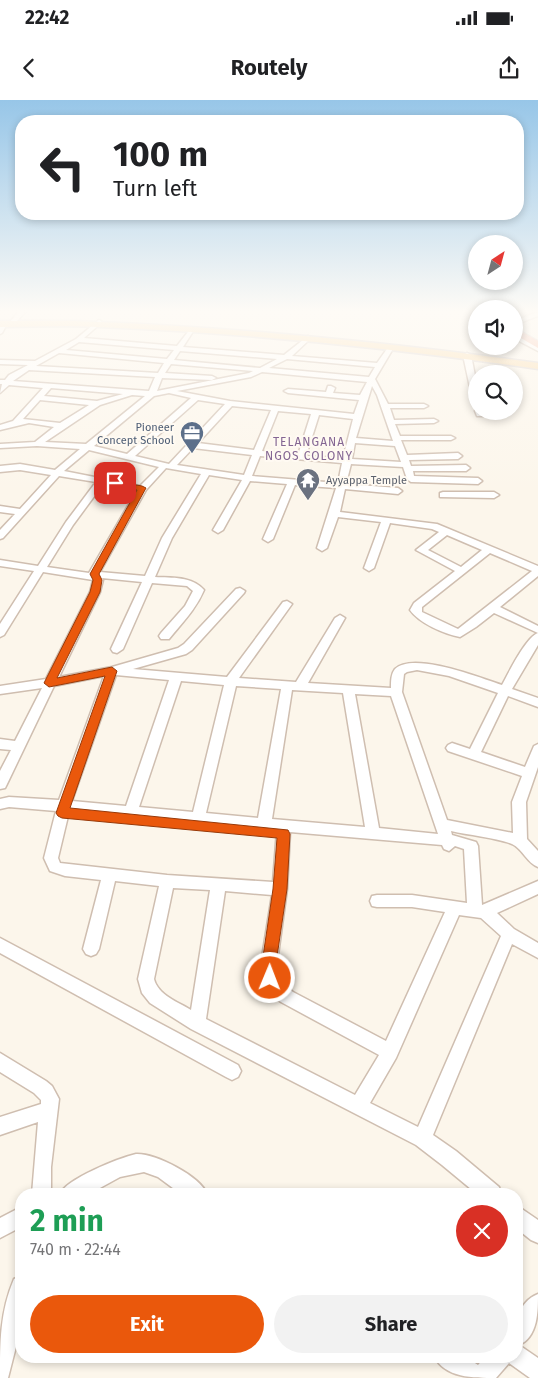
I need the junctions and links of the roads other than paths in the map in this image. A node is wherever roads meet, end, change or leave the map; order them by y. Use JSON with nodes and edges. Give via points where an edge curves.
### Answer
{"nodes":[{"id":1,"x":21,"y":372,"type":"edge"},
{"id":2,"x":87,"y":372,"type":"edge"},
{"id":3,"x":162,"y":372,"type":"edge"},
{"id":4,"x":258,"y":372,"type":"edge"},
{"id":5,"x":280,"y":372,"type":"edge"},
{"id":6,"x":376,"y":372,"type":"edge"},
{"id":7,"x":159,"y":376,"type":"junction"},
{"id":8,"x":240,"y":379,"type":"junction"},
{"id":9,"x":372,"y":380,"type":"junction"},
{"id":10,"x":3,"y":382,"type":"edge"},
{"id":11,"x":48,"y":387,"type":"junction"},
{"id":12,"x":0,"y":391,"type":"edge"},
{"id":13,"x":288,"y":391,"type":"dead end"},
{"id":14,"x":163,"y":392,"type":"junction"},
{"id":15,"x":132,"y":393,"type":"junction"},
{"id":16,"x":152,"y":394,"type":"junction"},
{"id":17,"x":197,"y":397,"type":"junction"},
{"id":18,"x":38,"y":398,"type":"junction"},
{"id":19,"x":363,"y":398,"type":"junction"},
{"id":20,"x":97,"y":403,"type":"junction"},
{"id":21,"x":230,"y":403,"type":"junction"},
{"id":22,"x":384,"y":406,"type":"junction"},
{"id":23,"x":424,"y":406,"type":"dead end"},
{"id":24,"x":276,"y":407,"type":"junction"},
{"id":25,"x":316,"y":412,"type":"junction"},
{"id":26,"x":359,"y":416,"type":"junction"},
{"id":27,"x":434,"y":421,"type":"dead end"},
{"id":28,"x":391,"y":422,"type":"junction"},
{"id":29,"x":16,"y":423,"type":"junction"},
{"id":30,"x":61,"y":426,"type":"junction"},
{"id":31,"x":0,"y":428,"type":"edge"},
{"id":32,"x":451,"y":438,"type":"dead end"},
{"id":33,"x":353,"y":440,"type":"junction"},
{"id":34,"x":398,"y":441,"type":"junction"},
{"id":35,"x":37,"y":444,"type":"junction"},
{"id":36,"x":190,"y":445,"type":"junction"},
{"id":37,"x":0,"y":446,"type":"edge"},
{"id":38,"x":87,"y":447,"type":"junction"},
{"id":39,"x":257,"y":453,"type":"junction"},
{"id":40,"x":458,"y":456,"type":"dead end"},
{"id":41,"x":129,"y":457,"type":"junction"},
{"id":42,"x":301,"y":458,"type":"junction"},
{"id":43,"x":348,"y":462,"type":"junction"},
{"id":44,"x":406,"y":464,"type":"junction"},
{"id":45,"x":167,"y":466,"type":"junction"},
{"id":46,"x":466,"y":468,"type":"dead end"},
{"id":47,"x":1,"y":470,"type":"edge"},
{"id":48,"x":58,"y":472,"type":"junction"},
{"id":49,"x":206,"y":472,"type":"junction"},
{"id":50,"x":247,"y":478,"type":"junction"},
{"id":51,"x":102,"y":480,"type":"junction"},
{"id":52,"x":438,"y":481,"type":"junction"},
{"id":53,"x":478,"y":481,"type":"dead end"},
{"id":54,"x":292,"y":482,"type":"junction"},
{"id":55,"x":343,"y":486,"type":"junction"},
{"id":56,"x":142,"y":488,"type":"junction"},
{"id":57,"x":398,"y":490,"type":"dead end"},
{"id":58,"x":494,"y":495,"type":"dead end"},
{"id":59,"x":0,"y":509,"type":"edge"},
{"id":60,"x":22,"y":512,"type":"junction"},
{"id":61,"x":335,"y":514,"type":"junction"},
{"id":62,"x":386,"y":520,"type":"junction"},
{"id":63,"x":218,"y":530,"type":"dead end"},
{"id":64,"x":447,"y":530,"type":"junction"},
{"id":65,"x":0,"y":536,"type":"edge"},
{"id":66,"x":268,"y":539,"type":"dead end"},
{"id":67,"x":322,"y":548,"type":"dead end"},
{"id":68,"x":490,"y":549,"type":"junction"},
{"id":69,"x":0,"y":563,"type":"edge"},
{"id":70,"x":369,"y":568,"type":"dead end"},
{"id":71,"x":41,"y":570,"type":"junction"},
{"id":72,"x":462,"y":571,"type":"junction"},
{"id":73,"x":538,"y":571,"type":"edge"},
{"id":74,"x":94,"y":576,"type":"junction"},
{"id":75,"x":148,"y":580,"type":"junction"},
{"id":76,"x":240,"y":591,"type":"dead end"},
{"id":77,"x":287,"y":604,"type":"dead end"},
{"id":78,"x":493,"y":608,"type":"junction"},
{"id":79,"x":340,"y":618,"type":"dead end"},
{"id":80,"x":538,"y":630,"type":"edge"},
{"id":81,"x":0,"y":633,"type":"edge"},
{"id":82,"x":165,"y":636,"type":"dead end"},
{"id":83,"x":538,"y":637,"type":"edge"},
{"id":84,"x":117,"y":649,"type":"dead end"},
{"id":85,"x":112,"y":671,"type":"junction"},
{"id":86,"x":176,"y":677,"type":"junction"},
{"id":87,"x":231,"y":680,"type":"junction"},
{"id":88,"x":49,"y":683,"type":"junction"},
{"id":89,"x":293,"y":686,"type":"junction"},
{"id":90,"x":348,"y":688,"type":"junction"},
{"id":91,"x":0,"y":690,"type":"edge"},
{"id":92,"x":396,"y":692,"type":"junction"},
{"id":93,"x":505,"y":692,"type":"junction"},
{"id":94,"x":538,"y":703,"type":"edge"},
{"id":95,"x":0,"y":744,"type":"edge"},
{"id":96,"x":19,"y":746,"type":"junction"},
{"id":97,"x":452,"y":748,"type":"dead end"},
{"id":98,"x":537,"y":752,"type":"edge"},
{"id":99,"x":473,"y":755,"type":"junction"},
{"id":100,"x":529,"y":773,"type":"junction"},
{"id":101,"x":0,"y":784,"type":"edge"},
{"id":102,"x":3,"y":804,"type":"edge"},
{"id":103,"x":63,"y":809,"type":"junction"},
{"id":104,"x":130,"y":813,"type":"junction"},
{"id":105,"x":198,"y":819,"type":"junction"},
{"id":106,"x":264,"y":824,"type":"junction"},
{"id":107,"x":442,"y":824,"type":"junction"},
{"id":108,"x":284,"y":829,"type":"junction"},
{"id":109,"x":373,"y":832,"type":"junction"},
{"id":110,"x":520,"y":841,"type":"junction"},
{"id":111,"x":453,"y":843,"type":"junction"},
{"id":112,"x":538,"y":861,"type":"edge"},
{"id":113,"x":109,"y":875,"type":"junction"},
{"id":114,"x":167,"y":881,"type":"junction"},
{"id":115,"x":218,"y":886,"type":"junction"},
{"id":116,"x":538,"y":887,"type":"edge"},
{"id":117,"x":280,"y":889,"type":"junction"},
{"id":118,"x":377,"y":901,"type":"dead end"},
{"id":119,"x":455,"y":906,"type":"junction"},
{"id":120,"x":480,"y":911,"type":"junction"},
{"id":121,"x":509,"y":934,"type":"junction"},
{"id":122,"x":0,"y":944,"type":"edge"},
{"id":123,"x":91,"y":949,"type":"dead end"},
{"id":124,"x":538,"y":952,"type":"edge"},
{"id":125,"x":197,"y":1022,"type":"junction"},
{"id":126,"x":390,"y":1052,"type":"junction"},
{"id":127,"x":0,"y":1062,"type":"edge"},
{"id":128,"x":232,"y":1072,"type":"dead end"},
{"id":129,"x":359,"y":1105,"type":"junction"},
{"id":130,"x":48,"y":1110,"type":"junction"},
{"id":131,"x":0,"y":1126,"type":"edge"},
{"id":132,"x":422,"y":1139,"type":"junction"},
{"id":133,"x":42,"y":1188,"type":"edge"},
{"id":134,"x":81,"y":1188,"type":"edge"},
{"id":135,"x":189,"y":1188,"type":"edge"},
{"id":136,"x":485,"y":1188,"type":"edge"},
{"id":137,"x":15,"y":1220,"type":"edge"},
{"id":138,"x":523,"y":1221,"type":"edge"},
{"id":139,"x":0,"y":1228,"type":"edge"},
{"id":140,"x":538,"y":1233,"type":"edge"},
{"id":141,"x":538,"y":1304,"type":"edge"},
{"id":142,"x":15,"y":1310,"type":"edge"},
{"id":143,"x":523,"y":1326,"type":"edge"},
{"id":144,"x":523,"y":1360,"type":"edge"},
{"id":145,"x":456,"y":1363,"type":"edge"},
{"id":146,"x":494,"y":1363,"type":"edge"},
{"id":147,"x":538,"y":1370,"type":"edge"},
{"id":148,"x":0,"y":1371,"type":"edge"},
{"id":149,"x":480,"y":1378,"type":"edge"}],
"edges":[{"from":1,"to":10,"type":"street"},
{"from":2,"to":7,"type":"street"},
{"from":3,"to":7,"type":"street"},
{"from":4,"to":8,"type":"street"},
{"from":5,"to":9,"type":"street"},
{"from":6,"to":9,"type":"street"},
{"from":7,"to":8,"type":"street"},
{"from":7,"to":16,"type":"street"},
{"from":8,"to":14,"type":"street"},
{"from":9,"to":19,"type":"street"},
{"from":9,"to":22,"type":"street"},
{"from":10,"to":11,"type":"street"},
{"from":10,"to":12,"type":"street"},
{"from":11,"to":15,"type":"street"},
{"from":11,"to":18,"type":"street"},
{"from":13,"to":19,"type":"street","via":[[330,392]]},
{"from":14,"to":16,"type":"street"},
{"from":14,"to":17,"type":"street"},
{"from":15,"to":16,"type":"street"},
{"from":15,"to":20,"type":"street"},
{"from":16,"to":38,"type":"street"},
{"from":17,"to":21,"type":"street"},
{"from":17,"to":41,"type":"street"},
{"from":18,"to":20,"type":"street"},
{"from":18,"to":29,"type":"street"},
{"from":19,"to":26,"type":"street"},
{"from":20,"to":30,"type":"street"},
{"from":21,"to":24,"type":"street"},
{"from":21,"to":36,"type":"street"},
{"from":22,"to":23,"type":"street"},
{"from":22,"to":28,"type":"street"},
{"from":24,"to":25,"type":"street"},
{"from":24,"to":39,"type":"street"},
{"from":25,"to":26,"type":"street"},
{"from":25,"to":42,"type":"street"},
{"from":26,"to":33,"type":"street"},
{"from":27,"to":28,"type":"street"},
{"from":28,"to":34,"type":"street"},
{"from":29,"to":30,"type":"street","via":[[29,421]]},
{"from":29,"to":31,"type":"street"},
{"from":30,"to":35,"type":"street"},
{"from":32,"to":34,"type":"street"},
{"from":33,"to":34,"type":"street"},
{"from":33,"to":43,"type":"street"},
{"from":34,"to":44,"type":"street"},
{"from":35,"to":37,"type":"street"},
{"from":35,"to":38,"type":"street"},
{"from":36,"to":39,"type":"street"},
{"from":36,"to":45,"type":"street"},
{"from":38,"to":41,"type":"street"},
{"from":38,"to":48,"type":"street"},
{"from":39,"to":42,"type":"street"},
{"from":39,"to":50,"type":"street"},
{"from":40,"to":44,"type":"street"},
{"from":41,"to":45,"type":"street"},
{"from":42,"to":43,"type":"street"},
{"from":43,"to":44,"type":"street"},
{"from":43,"to":55,"type":"street"},
{"from":44,"to":46,"type":"street"},
{"from":44,"to":52,"type":"street","via":[[413,480]]},
{"from":45,"to":49,"type":"street"},
{"from":45,"to":56,"type":"street"},
{"from":47,"to":48,"type":"street","via":[[20,467]]},
{"from":48,"to":51,"type":"street"},
{"from":48,"to":60,"type":"street"},
{"from":49,"to":50,"type":"street"},
{"from":49,"to":75,"type":"street","via":[[167,538]]},
{"from":50,"to":54,"type":"street"},
{"from":50,"to":63,"type":"street"},
{"from":51,"to":56,"type":"street"},
{"from":51,"to":71,"type":"street","via":[[69,524]]},
{"from":52,"to":53,"type":"street"},
{"from":52,"to":58,"type":"street","via":[[444,499]]},
{"from":54,"to":55,"type":"street"},
{"from":54,"to":66,"type":"street"},
{"from":55,"to":57,"type":"street"},
{"from":55,"to":61,"type":"street"},
{"from":56,"to":74,"type":"street"},
{"from":59,"to":60,"type":"street"},
{"from":60,"to":65,"type":"street"},
{"from":61,"to":62,"type":"street"},
{"from":61,"to":67,"type":"street"},
{"from":62,"to":64,"type":"street"},
{"from":62,"to":70,"type":"street"},
{"from":64,"to":68,"type":"street"},
{"from":64,"to":72,"type":"street","via":[[420,550]]},
{"from":68,"to":72,"type":"street"},
{"from":68,"to":73,"type":"street"},
{"from":69,"to":71,"type":"street"},
{"from":71,"to":74,"type":"street"},
{"from":71,"to":81,"type":"street"},
{"from":72,"to":78,"type":"street","via":[[418,605],[415,610],[418,614],[460,633]]},
{"from":73,"to":78,"type":"street"},
{"from":74,"to":75,"type":"street"},
{"from":74,"to":88,"type":"street","via":[[98,580],[95,592]]},
{"from":75,"to":82,"type":"street","via":[[190,583],[199,590],[186,612]]},
{"from":75,"to":84,"type":"street"},
{"from":76,"to":85,"type":"street","via":[[182,651]]},
{"from":77,"to":87,"type":"street"},
{"from":78,"to":80,"type":"street"},
{"from":79,"to":89,"type":"street"},
{"from":83,"to":93,"type":"street"},
{"from":85,"to":86,"type":"street"},
{"from":85,"to":88,"type":"street"},
{"from":85,"to":103,"type":"street"},
{"from":86,"to":87,"type":"street"},
{"from":86,"to":104,"type":"street"},
{"from":87,"to":89,"type":"street"},
{"from":87,"to":105,"type":"street"},
{"from":88,"to":91,"type":"street"},
{"from":88,"to":96,"type":"street"},
{"from":89,"to":90,"type":"street"},
{"from":89,"to":106,"type":"street"},
{"from":90,"to":92,"type":"street"},
{"from":90,"to":109,"type":"street"},
{"from":92,"to":93,"type":"street","via":[[398,672],[414,667],[445,671]]},
{"from":92,"to":107,"type":"street"},
{"from":93,"to":94,"type":"street"},
{"from":93,"to":99,"type":"street"},
{"from":95,"to":96,"type":"street"},
{"from":96,"to":101,"type":"street"},
{"from":97,"to":99,"type":"street"},
{"from":98,"to":100,"type":"street"},
{"from":99,"to":100,"type":"street"},
{"from":100,"to":110,"type":"street","via":[[519,802]]},
{"from":102,"to":103,"type":"street"},
{"from":103,"to":104,"type":"street"},
{"from":103,"to":108,"type":"street"},
{"from":103,"to":113,"type":"street","via":[[51,858],[55,867]]},
{"from":104,"to":105,"type":"street"},
{"from":105,"to":106,"type":"street"},
{"from":106,"to":108,"type":"street"},
{"from":107,"to":110,"type":"street"},
{"from":107,"to":111,"type":"street"},
{"from":108,"to":109,"type":"street"},
{"from":108,"to":111,"type":"street"},
{"from":108,"to":117,"type":"street"},
{"from":109,"to":111,"type":"street"},
{"from":110,"to":112,"type":"street"},
{"from":111,"to":120,"type":"street","via":[[471,846]]},
{"from":113,"to":114,"type":"street"},
{"from":113,"to":123,"type":"street"},
{"from":114,"to":115,"type":"street"},
{"from":114,"to":125,"type":"street","via":[[146,979],[156,998]]},
{"from":115,"to":117,"type":"street"},
{"from":115,"to":125,"type":"street"},
{"from":116,"to":120,"type":"street"},
{"from":117,"to":126,"type":"street","via":[[268,970],[274,987]]},
{"from":118,"to":119,"type":"street"},
{"from":119,"to":120,"type":"street"},
{"from":119,"to":126,"type":"street"},
{"from":120,"to":121,"type":"street"},
{"from":121,"to":124,"type":"street"},
{"from":121,"to":132,"type":"street"},
{"from":122,"to":128,"type":"street"},
{"from":125,"to":129,"type":"street"},
{"from":126,"to":129,"type":"street"},
{"from":127,"to":130,"type":"street","via":[[46,1092],[50,1099]]},
{"from":129,"to":132,"type":"street"},
{"from":130,"to":131,"type":"street"},
{"from":130,"to":133,"type":"street"},
{"from":132,"to":136,"type":"street"},
{"from":134,"to":135,"type":"street","via":[[129,1164],[145,1163]]},
{"from":137,"to":139,"type":"street"},
{"from":138,"to":140,"type":"street"},
{"from":141,"to":143,"type":"street"},
{"from":142,"to":148,"type":"street"},
{"from":144,"to":147,"type":"street"},
{"from":145,"to":149,"type":"street"},
{"from":146,"to":149,"type":"street"}]}
